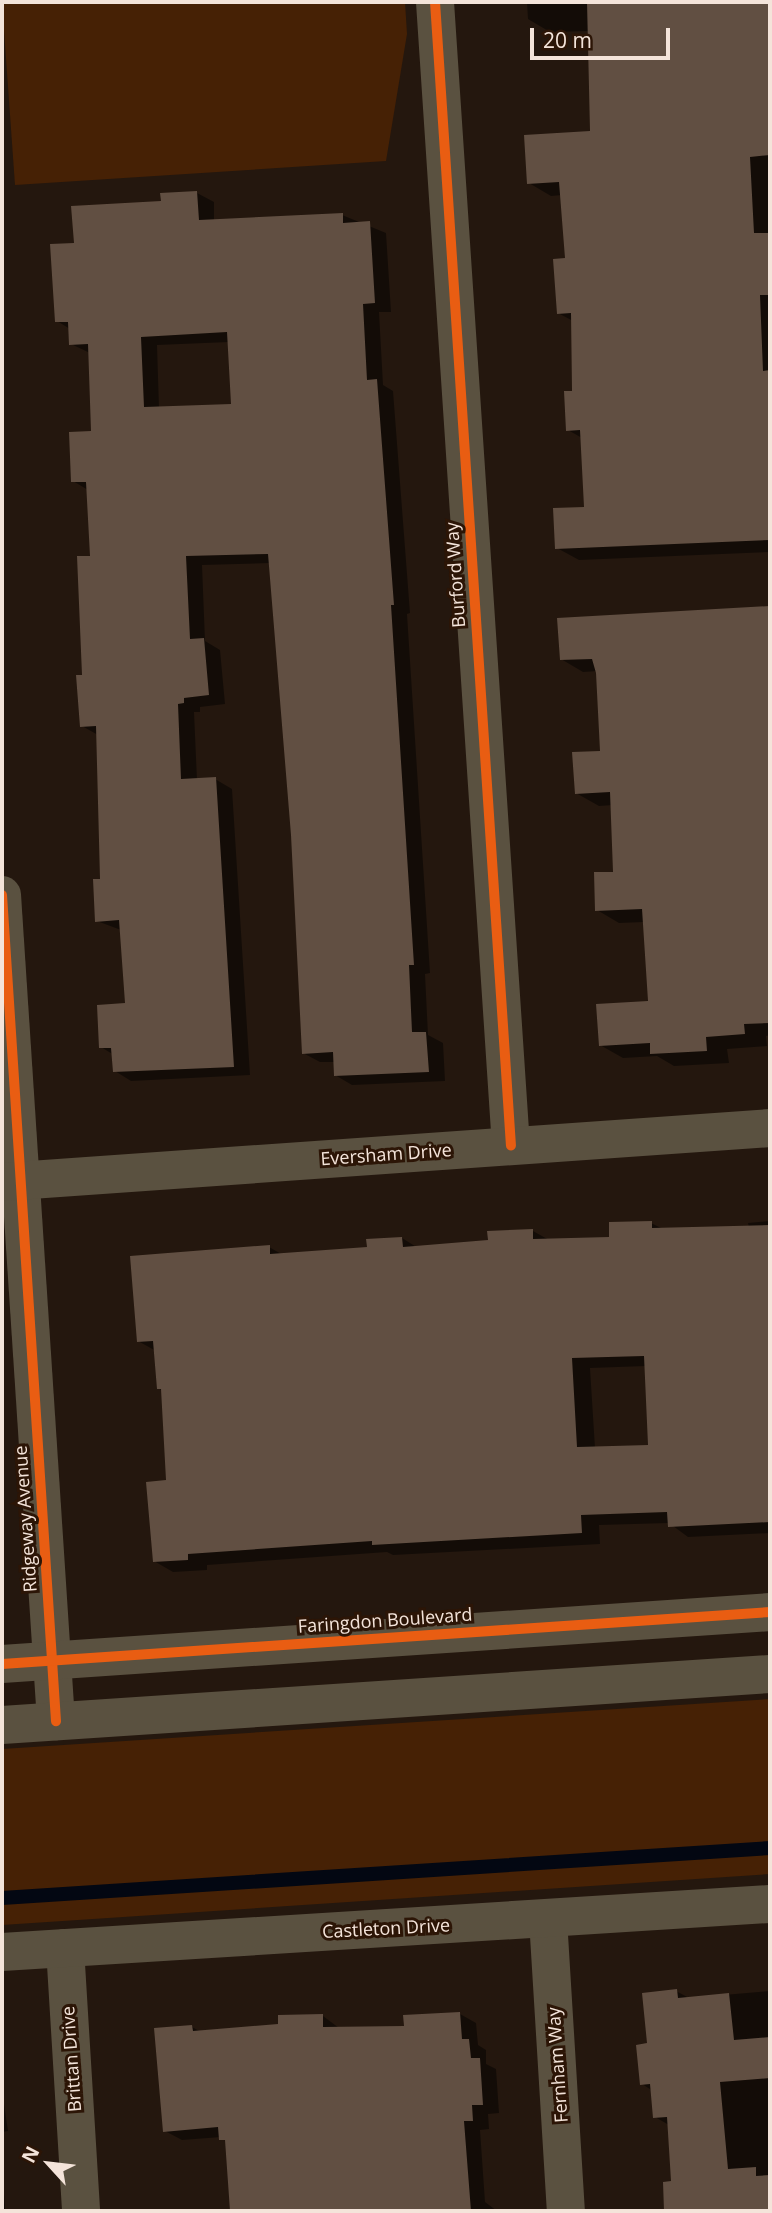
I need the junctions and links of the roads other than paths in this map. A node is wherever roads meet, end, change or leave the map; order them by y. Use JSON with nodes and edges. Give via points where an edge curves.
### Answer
{"nodes":[{"id":1,"x":435,"y":2,"type":"edge"},
{"id":2,"x":2,"y":895,"type":"edge"},
{"id":3,"x":770,"y":1128,"type":"edge"},
{"id":4,"x":511,"y":1145,"type":"junction"},
{"id":5,"x":11,"y":1182,"type":"edge"},
{"id":6,"x":770,"y":1612,"type":"edge"},
{"id":7,"x":52,"y":1661,"type":"junction"},
{"id":8,"x":2,"y":1664,"type":"edge"},
{"id":9,"x":770,"y":1674,"type":"edge"},
{"id":10,"x":56,"y":1721,"type":"junction"},
{"id":11,"x":2,"y":1724,"type":"edge"},
{"id":12,"x":770,"y":1904,"type":"edge"},
{"id":13,"x":548,"y":1919,"type":"junction"},
{"id":14,"x":65,"y":1948,"type":"junction"},
{"id":15,"x":2,"y":1952,"type":"edge"},
{"id":16,"x":81,"y":2211,"type":"edge"},
{"id":17,"x":566,"y":2211,"type":"edge"}],
"edges":[{"from":1,"to":4,"type":"street","name":"Burford Way"},
{"from":2,"to":5,"type":"street","name":"Ridgeway Avenue"},
{"from":3,"to":4,"type":"street","name":"Eversham Drive"},
{"from":4,"to":5,"type":"street","name":"Eversham Drive"},
{"from":5,"to":7,"type":"street","name":"Ridgeway Avenue"},
{"from":6,"to":7,"type":"street","name":"Faringdon Boulevard"},
{"from":7,"to":8,"type":"street","name":"Faringdon Boulevard"},
{"from":7,"to":10,"type":"street","name":"Ridgeway Avenue"},
{"from":9,"to":10,"type":"street"},
{"from":10,"to":11,"type":"street"},
{"from":12,"to":13,"type":"street","name":"Castleton Drive"},
{"from":13,"to":14,"type":"street","name":"Castleton Drive"},
{"from":13,"to":17,"type":"street","name":"Fernham Way"},
{"from":14,"to":15,"type":"street","name":"Castleton Drive"},
{"from":14,"to":16,"type":"street","name":"Brittan Drive"}]}
